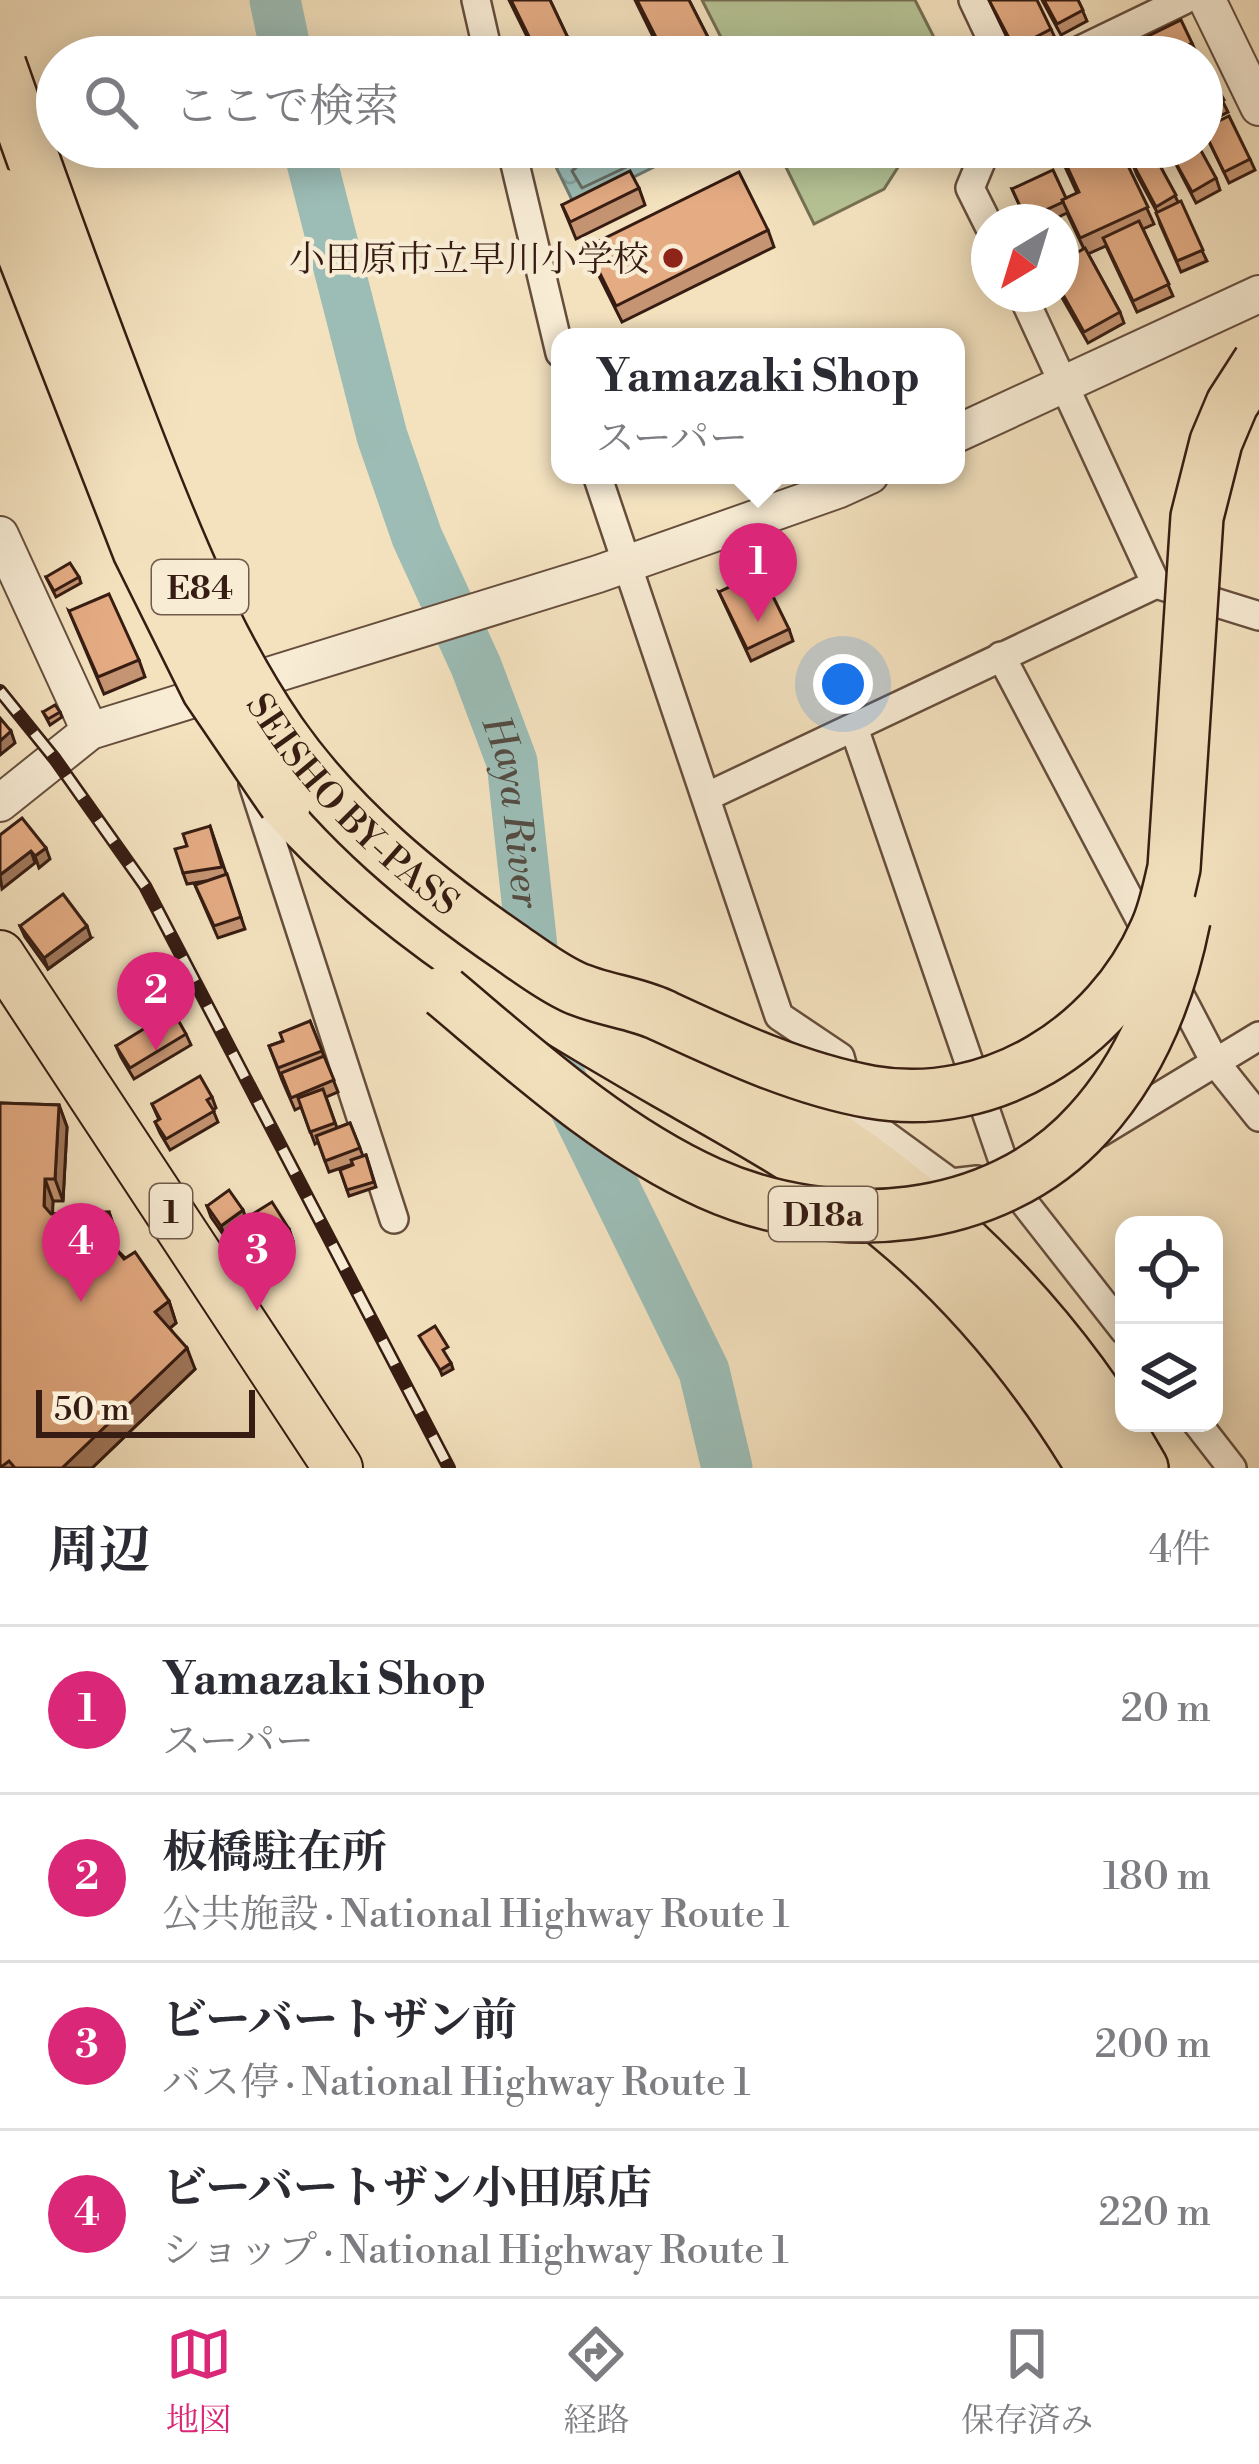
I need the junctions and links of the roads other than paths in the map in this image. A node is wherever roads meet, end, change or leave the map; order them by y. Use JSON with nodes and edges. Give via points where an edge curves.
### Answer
{"nodes":[{"id":1,"x":476,"y":0,"type":"edge"},
{"id":2,"x":973,"y":0,"type":"edge"},
{"id":3,"x":1184,"y":0,"type":"edge"},
{"id":4,"x":1208,"y":0,"type":"edge"},
{"id":5,"x":484,"y":36,"type":"edge"},
{"id":6,"x":990,"y":36,"type":"edge"},
{"id":7,"x":1109,"y":36,"type":"edge"},
{"id":8,"x":0,"y":65,"type":"edge"},
{"id":9,"x":1259,"y":107,"type":"edge"},
{"id":10,"x":36,"y":168,"type":"edge"},
{"id":11,"x":36,"y":168,"type":"edge"},
{"id":12,"x":516,"y":168,"type":"edge"},
{"id":13,"x":978,"y":168,"type":"edge"},
{"id":14,"x":0,"y":194,"type":"edge"},
{"id":15,"x":978,"y":204,"type":"edge"},
{"id":16,"x":1259,"y":293,"type":"edge"},
{"id":17,"x":1031,"y":312,"type":"edge"},
{"id":18,"x":554,"y":328,"type":"edge"},
{"id":19,"x":1259,"y":362,"type":"edge"},
{"id":20,"x":1065,"y":383,"type":"junction"},
{"id":21,"x":1259,"y":396,"type":"edge"},
{"id":22,"x":965,"y":430,"type":"edge"},
{"id":23,"x":598,"y":484,"type":"edge"},
{"id":24,"x":850,"y":484,"type":"edge"},
{"id":25,"x":0,"y":535,"type":"edge"},
{"id":26,"x":612,"y":569,"type":"junction"},
{"id":27,"x":1156,"y":584,"type":"junction"},
{"id":28,"x":1259,"y":616,"type":"edge"},
{"id":29,"x":1001,"y":656,"type":"junction"},
{"id":30,"x":220,"y":691,"type":"junction"},
{"id":31,"x":854,"y":728,"type":"junction"},
{"id":32,"x":90,"y":731,"type":"junction"},
{"id":33,"x":4,"y":795,"type":"edge"},
{"id":34,"x":706,"y":797,"type":"junction"},
{"id":35,"x":285,"y":803,"type":"junction"},
{"id":36,"x":0,"y":955,"type":"edge"},
{"id":37,"x":574,"y":988,"type":"junction"},
{"id":38,"x":1259,"y":1036,"type":"edge"},
{"id":39,"x":1215,"y":1062,"type":"junction"},
{"id":40,"x":1259,"y":1117,"type":"edge"},
{"id":41,"x":1009,"y":1180,"type":"junction"},
{"id":42,"x":394,"y":1219,"type":"dead end"},
{"id":43,"x":1119,"y":1324,"type":"edge"},
{"id":44,"x":1204,"y":1432,"type":"edge"},
{"id":45,"x":338,"y":1468,"type":"edge"},
{"id":46,"x":1093,"y":1468,"type":"edge"},
{"id":47,"x":1142,"y":1468,"type":"edge"},
{"id":48,"x":1232,"y":1468,"type":"edge"}],
"edges":[{"from":1,"to":5,"type":"street"},
{"from":2,"to":6,"type":"street"},
{"from":3,"to":7,"type":"street"},
{"from":4,"to":9,"type":"street"},
{"from":8,"to":10,"type":"highway","name":"SEISHO BY-PASS","number":"E84","bridge":true},
{"from":11,"to":37,"type":"highway","name":"SEISHO BY-PASS","number":"E84","bridge":true,"via":[[168,518],[255,694],[320,783],[388,852]]},
{"from":12,"to":18,"type":"street"},
{"from":13,"to":15,"type":"street","via":[[970,188]]},
{"from":14,"to":35,"type":"highway","name":"SEISHO BY-PASS","number":"E84","bridge":true,"via":[[139,551],[208,690]]},
{"from":16,"to":20,"type":"street"},
{"from":17,"to":20,"type":"street"},
{"from":19,"to":37,"type":"highway","bridge":true,"via":[[1232,404],[1199,500],[1179,830],[1164,910],[1140,962],[1088,1028],[1003,1078],[906,1096],[807,1076],[648,1009]]},
{"from":20,"to":22,"type":"street"},
{"from":20,"to":27,"type":"street"},
{"from":21,"to":35,"type":"highway","number":"D18a","bridge":true,"via":[[1230,458],[1213,527],[1196,862],[1166,990],[1127,1074],[1088,1125],[1003,1186],[922,1212],[849,1216],[778,1207],[676,1166],[585,1107],[372,929],[308,855]]},
{"from":23,"to":26,"type":"street"},
{"from":24,"to":26,"type":"street"},
{"from":25,"to":32,"type":"street"},
{"from":26,"to":30,"type":"street"},
{"from":26,"to":34,"type":"street"},
{"from":27,"to":28,"type":"street"},
{"from":27,"to":29,"type":"street"},
{"from":29,"to":31,"type":"street"},
{"from":29,"to":39,"type":"street"},
{"from":30,"to":32,"type":"street"},
{"from":30,"to":42,"type":"street"},
{"from":31,"to":34,"type":"street"},
{"from":31,"to":41,"type":"street"},
{"from":32,"to":33,"type":"street"},
{"from":34,"to":41,"type":"street","via":[[779,1016],[840,1057],[855,1113],[951,1183]]},
{"from":35,"to":46,"type":"highway","name":"SEISHO BY-PASS","number":"E84","bridge":true,"via":[[356,878],[440,944],[812,1169],[909,1243],[983,1315]]},
{"from":36,"to":45,"type":"highway","number":"1"},
{"from":37,"to":47,"type":"highway","name":"SEISHO BY-PASS","number":"E84","bridge":true,"via":[[835,1139],[950,1226],[1041,1319]]},
{"from":38,"to":39,"type":"street"},
{"from":39,"to":40,"type":"street"},
{"from":39,"to":41,"type":"street"},
{"from":41,"to":43,"type":"street"},
{"from":44,"to":48,"type":"street"}]}
